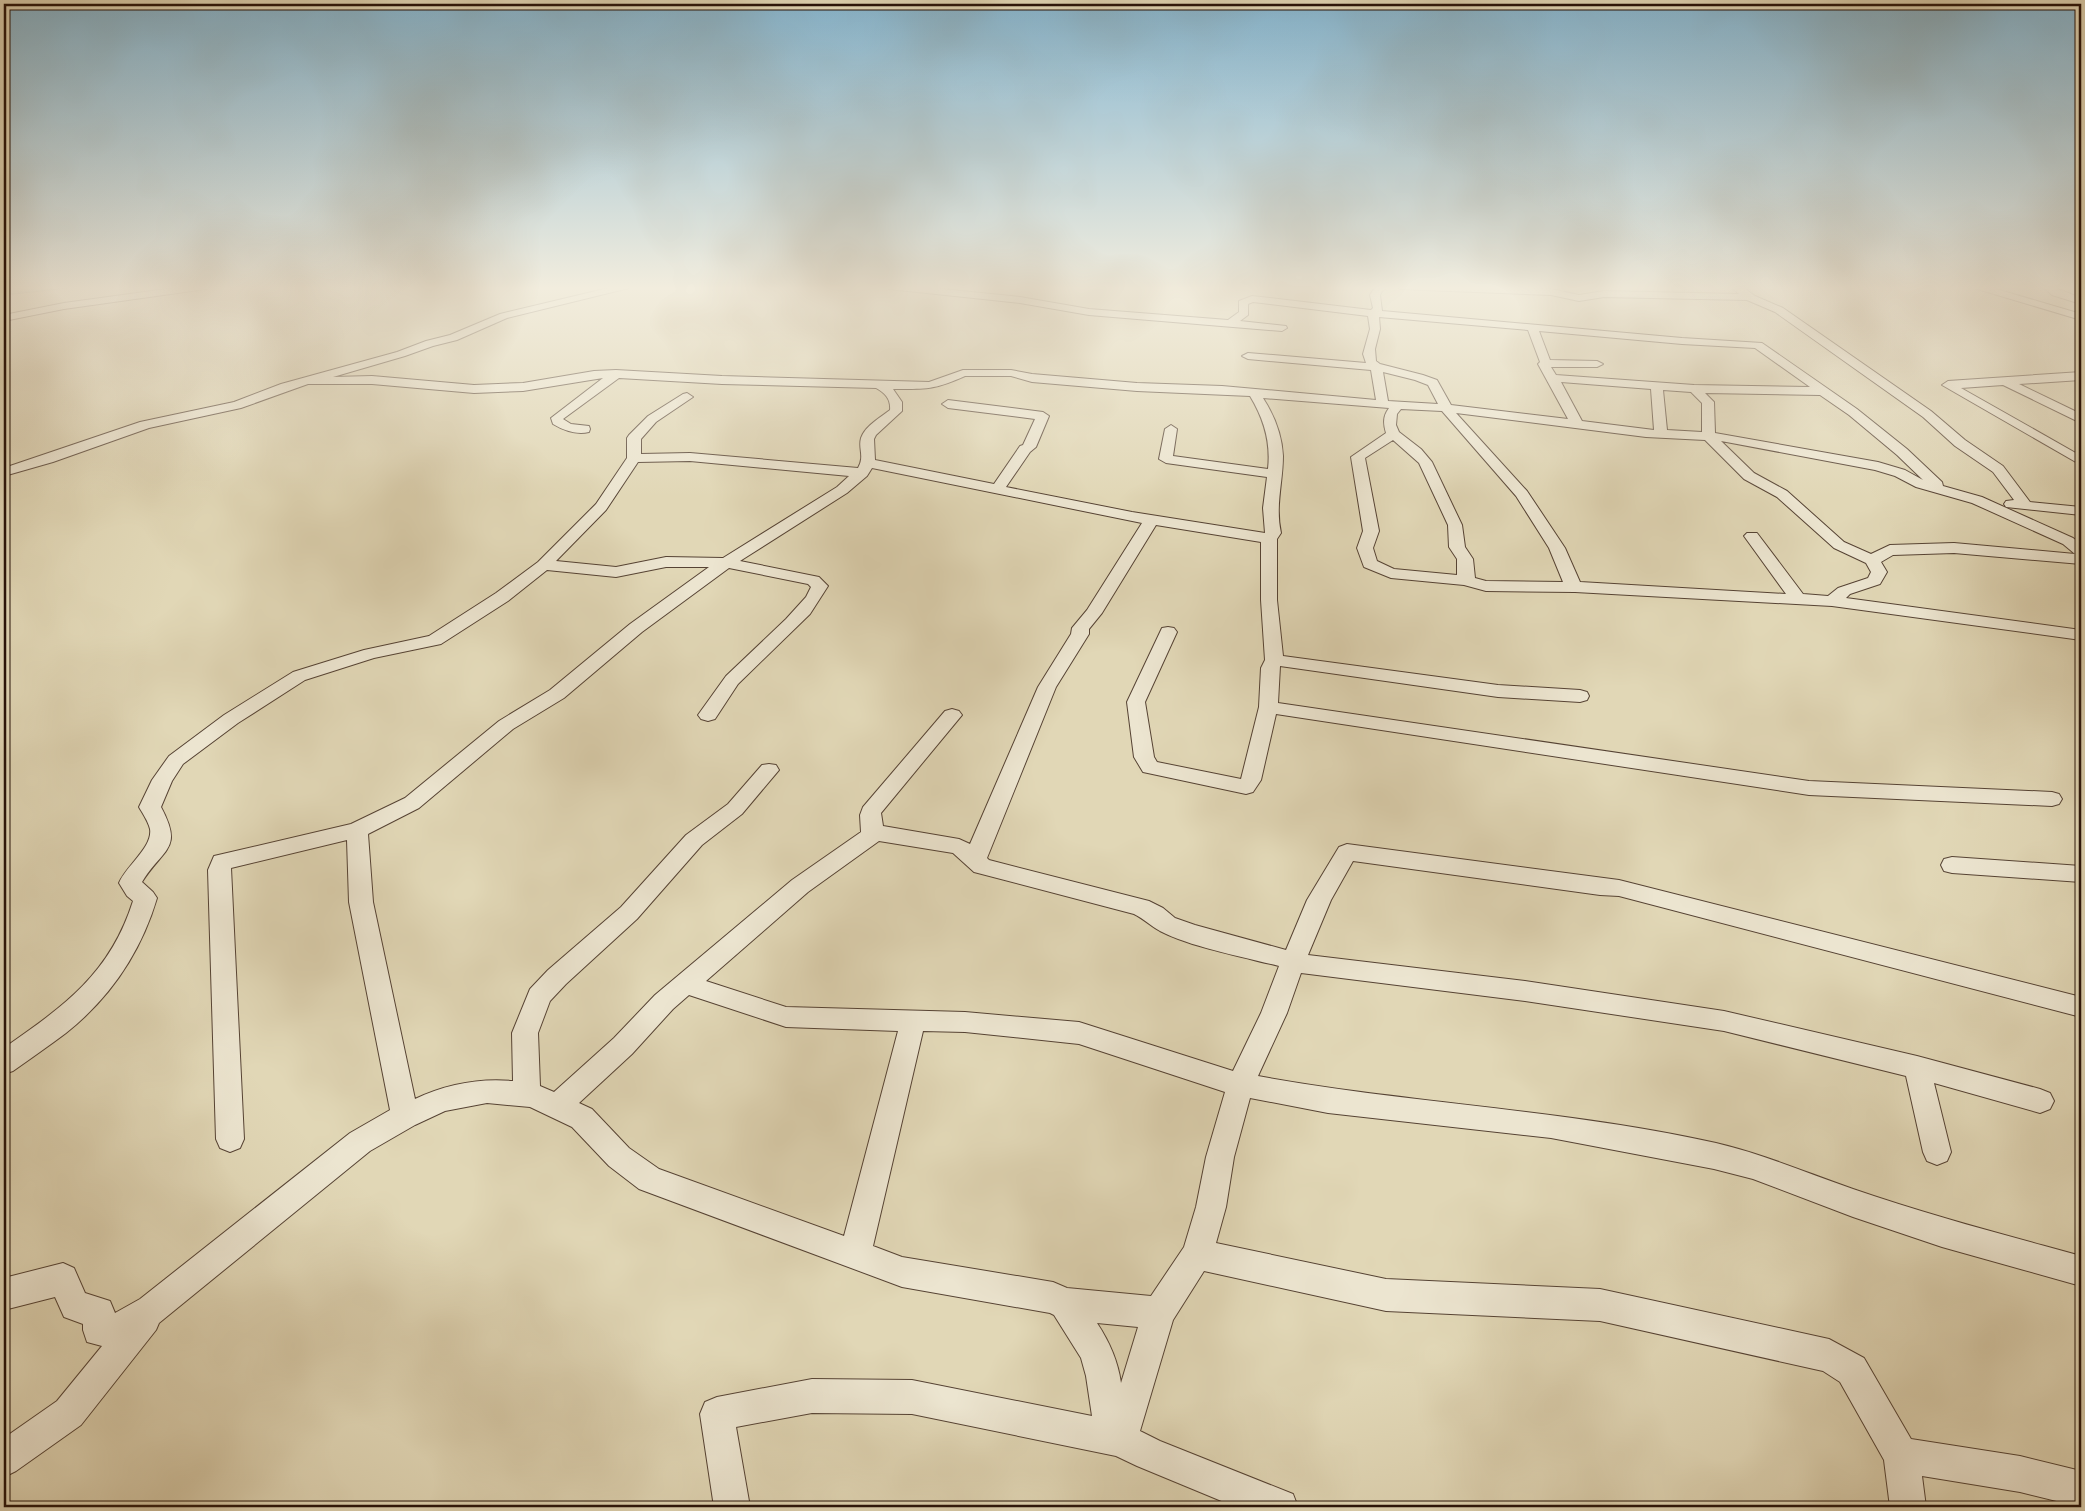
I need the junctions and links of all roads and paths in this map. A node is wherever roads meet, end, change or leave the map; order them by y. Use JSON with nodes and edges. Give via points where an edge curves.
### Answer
{"nodes":[{"id":1,"x":392,"y":357,"type":"edge"},
{"id":2,"x":1254,"y":357,"type":"edge"},
{"id":3,"x":1370,"y":357,"type":"edge"},
{"id":4,"x":1543,"y":357,"type":"edge"},
{"id":5,"x":1775,"y":357,"type":"edge"},
{"id":6,"x":1846,"y":357,"type":"edge"},
{"id":7,"x":1546,"y":363,"type":"junction"},
{"id":8,"x":1597,"y":364,"type":"dead end"},
{"id":9,"x":1376,"y":367,"type":"junction"},
{"id":10,"x":616,"y":374,"type":"junction"},
{"id":11,"x":2081,"y":376,"type":"edge"},
{"id":12,"x":1551,"y":378,"type":"junction"},
{"id":13,"x":309,"y":381,"type":"junction"},
{"id":14,"x":2006,"y":382,"type":"junction"},
{"id":15,"x":877,"y":384,"type":"junction"},
{"id":16,"x":1657,"y":386,"type":"junction"},
{"id":17,"x":1694,"y":389,"type":"junction"},
{"id":18,"x":1824,"y":391,"type":"junction"},
{"id":19,"x":1254,"y":394,"type":"junction"},
{"id":20,"x":687,"y":397,"type":"dead end"},
{"id":21,"x":948,"y":404,"type":"dead end"},
{"id":22,"x":1390,"y":405,"type":"junction"},
{"id":23,"x":1446,"y":408,"type":"junction"},
{"id":24,"x":2081,"y":419,"type":"edge"},
{"id":25,"x":1577,"y":424,"type":"junction"},
{"id":26,"x":584,"y":429,"type":"dead end"},
{"id":27,"x":1171,"y":429,"type":"dead end"},
{"id":28,"x":1661,"y":433,"type":"junction"},
{"id":29,"x":1393,"y":434,"type":"junction"},
{"id":30,"x":1709,"y":436,"type":"junction"},
{"id":31,"x":1902,"y":452,"type":"junction"},
{"id":32,"x":1819,"y":455,"type":"junction"},
{"id":33,"x":634,"y":458,"type":"junction"},
{"id":34,"x":2081,"y":461,"type":"edge"},
{"id":35,"x":865,"y":468,"type":"junction"},
{"id":36,"x":4,"y":472,"type":"edge"},
{"id":37,"x":1274,"y":474,"type":"junction"},
{"id":38,"x":998,"y":489,"type":"junction"},
{"id":39,"x":1942,"y":490,"type":"junction"},
{"id":40,"x":1977,"y":500,"type":"junction"},
{"id":41,"x":2025,"y":506,"type":"junction"},
{"id":42,"x":2081,"y":511,"type":"edge"},
{"id":43,"x":1151,"y":521,"type":"junction"},
{"id":44,"x":1752,"y":536,"type":"dead end"},
{"id":45,"x":1269,"y":538,"type":"junction"},
{"id":46,"x":2081,"y":551,"type":"edge"},
{"id":47,"x":2081,"y":559,"type":"edge"},
{"id":48,"x":1872,"y":560,"type":"junction"},
{"id":49,"x":726,"y":563,"type":"junction"},
{"id":50,"x":544,"y":565,"type":"junction"},
{"id":51,"x":1468,"y":580,"type":"junction"},
{"id":52,"x":1575,"y":587,"type":"junction"},
{"id":53,"x":1798,"y":599,"type":"junction"},
{"id":54,"x":1832,"y":601,"type":"junction"},
{"id":55,"x":1168,"y":632,"type":"dead end"},
{"id":56,"x":2081,"y":635,"type":"edge"},
{"id":57,"x":1274,"y":660,"type":"junction"},
{"id":58,"x":1580,"y":696,"type":"dead end"},
{"id":59,"x":1268,"y":707,"type":"junction"},
{"id":60,"x":708,"y":715,"type":"dead end"},
{"id":61,"x":952,"y":715,"type":"dead end"},
{"id":62,"x":769,"y":770,"type":"dead end"},
{"id":63,"x":2052,"y":799,"type":"dead end"},
{"id":64,"x":356,"y":830,"type":"junction"},
{"id":65,"x":872,"y":832,"type":"junction"},
{"id":66,"x":974,"y":861,"type":"junction"},
{"id":67,"x":1952,"y":865,"type":"dead end"},
{"id":68,"x":2081,"y":874,"type":"edge"},
{"id":69,"x":1294,"y":961,"type":"junction"},
{"id":70,"x":685,"y":984,"type":"junction"},
{"id":71,"x":2081,"y":1007,"type":"edge"},
{"id":72,"x":913,"y":1020,"type":"junction"},
{"id":73,"x":4,"y":1063,"type":"edge"},
{"id":74,"x":1917,"y":1067,"type":"junction"},
{"id":75,"x":1240,"y":1085,"type":"junction"},
{"id":76,"x":527,"y":1095,"type":"junction"},
{"id":77,"x":2040,"y":1101,"type":"dead end"},
{"id":78,"x":556,"y":1106,"type":"junction"},
{"id":79,"x":404,"y":1116,"type":"junction"},
{"id":80,"x":230,"y":1139,"type":"dead end"},
{"id":81,"x":1937,"y":1152,"type":"dead end"},
{"id":82,"x":856,"y":1254,"type":"junction"},
{"id":83,"x":1197,"y":1254,"type":"junction"},
{"id":84,"x":2081,"y":1271,"type":"edge"},
{"id":85,"x":4,"y":1294,"type":"edge"},
{"id":86,"x":1065,"y":1304,"type":"junction"},
{"id":87,"x":152,"y":1310,"type":"junction"},
{"id":88,"x":1159,"y":1313,"type":"junction"},
{"id":89,"x":1120,"y":1439,"type":"junction"},
{"id":90,"x":1901,"y":1455,"type":"junction"},
{"id":91,"x":4,"y":1459,"type":"edge"},
{"id":92,"x":2081,"y":1489,"type":"edge"},
{"id":93,"x":732,"y":1507,"type":"edge"},
{"id":94,"x":1280,"y":1507,"type":"edge"},
{"id":95,"x":1908,"y":1507,"type":"edge"}],
"edges":[{"from":1,"to":13,"type":"street"},
{"from":2,"to":9,"type":"street"},
{"from":3,"to":9,"type":"street"},
{"from":4,"to":7,"type":"street"},
{"from":5,"to":18,"type":"street"},
{"from":6,"to":41,"type":"street","via":[[1928,414],[1960,443],[1998,469]]},
{"from":7,"to":8,"type":"street"},
{"from":7,"to":12,"type":"street","via":[[1544,366]]},
{"from":9,"to":22,"type":"street"},
{"from":9,"to":23,"type":"street","via":[[1428,380],[1437,389]]},
{"from":10,"to":13,"type":"street","via":[[533,386],[474,389],[377,380]]},
{"from":10,"to":15,"type":"street"},
{"from":10,"to":26,"type":"street","via":[[557,418],[568,427]]},
{"from":11,"to":14,"type":"street"},
{"from":12,"to":16,"type":"street"},
{"from":12,"to":25,"type":"street"},
{"from":13,"to":36,"type":"street","via":[[237,405],[145,425]]},
{"from":14,"to":24,"type":"street"},
{"from":14,"to":34,"type":"street","via":[[1948,385]]},
{"from":15,"to":19,"type":"street","via":[[932,386],[957,374],[986,372],[1137,387]]},
{"from":15,"to":35,"type":"street","via":[[892,394],[898,406],[868,436],[870,452]]},
{"from":16,"to":17,"type":"street"},
{"from":16,"to":28,"type":"street"},
{"from":17,"to":18,"type":"street"},
{"from":17,"to":30,"type":"street","via":[[1708,402]]},
{"from":18,"to":31,"type":"street"},
{"from":19,"to":22,"type":"street"},
{"from":19,"to":37,"type":"street","via":[[1267,413],[1274,432]]},
{"from":20,"to":33,"type":"street","via":[[652,419],[634,438]]},
{"from":21,"to":38,"type":"street","via":[[1043,416],[1029,447]]},
{"from":22,"to":23,"type":"street"},
{"from":22,"to":29,"type":"street"},
{"from":23,"to":25,"type":"street"},
{"from":23,"to":52,"type":"street","via":[[1522,494],[1557,548]]},
{"from":25,"to":28,"type":"street"},
{"from":27,"to":37,"type":"street","via":[[1166,459]]},
{"from":28,"to":30,"type":"street"},
{"from":29,"to":51,"type":"street","via":[[1426,462],[1455,526]]},
{"from":29,"to":51,"type":"street","via":[[1358,457],[1371,531],[1366,548],[1370,564],[1390,572]]},
{"from":30,"to":32,"type":"street"},
{"from":30,"to":48,"type":"street","via":[[1749,476],[1782,494],[1839,545]]},
{"from":31,"to":32,"type":"street"},
{"from":31,"to":39,"type":"street"},
{"from":32,"to":39,"type":"street","via":[[1878,466]]},
{"from":33,"to":35,"type":"street","via":[[690,457]]},
{"from":33,"to":50,"type":"street","via":[[602,507]]},
{"from":35,"to":38,"type":"street","via":[[912,470]]},
{"from":35,"to":49,"type":"street","via":[[842,490]]},
{"from":37,"to":45,"type":"street","via":[[1269,520],[1273,533]]},
{"from":38,"to":43,"type":"street"},
{"from":39,"to":40,"type":"street"},
{"from":40,"to":41,"type":"street"},
{"from":40,"to":46,"type":"street","via":[[2068,541]]},
{"from":41,"to":42,"type":"street"},
{"from":43,"to":45,"type":"street"},
{"from":43,"to":66,"type":"street","via":[[1094,613],[1081,628],[1047,687]]},
{"from":44,"to":53,"type":"street"},
{"from":45,"to":57,"type":"street","via":[[1269,600]]},
{"from":47,"to":48,"type":"street","via":[[1954,548],[1890,550]]},
{"from":48,"to":54,"type":"street","via":[[1878,572],[1874,580],[1844,591]]},
{"from":49,"to":50,"type":"street","via":[[666,562],[616,572]]},
{"from":49,"to":60,"type":"street","via":[[812,580],[820,586],[802,613],[731,681]]},
{"from":49,"to":64,"type":"street","via":[[636,628],[557,694],[506,726],[412,803]]},
{"from":50,"to":73,"type":"street","via":[[502,597],[435,640],[370,654],[298,676],[231,718],[176,760],[162,780],[150,807],[160,822],[160,843],[130,882],[145,898],[129,943],[108,976],[68,1017]]},
{"from":51,"to":52,"type":"street","via":[[1486,586]]},
{"from":52,"to":53,"type":"street"},
{"from":53,"to":54,"type":"street"},
{"from":54,"to":56,"type":"street"},
{"from":55,"to":59,"type":"street","via":[[1136,702],[1144,757],[1150,767],[1246,787]]},
{"from":57,"to":58,"type":"street","via":[[1498,691]]},
{"from":57,"to":59,"type":"street","via":[[1270,668]]},
{"from":59,"to":63,"type":"street","via":[[1809,788]]},
{"from":61,"to":65,"type":"street","via":[[871,812]]},
{"from":62,"to":76,"type":"street","via":[[735,809],[694,840],[629,913],[540,996],[525,1033]]},
{"from":64,"to":79,"type":"street","via":[[361,902]]},
{"from":64,"to":80,"type":"street","via":[[222,862],[219,870]]},
{"from":65,"to":66,"type":"street","via":[[960,847]]},
{"from":65,"to":70,"type":"street","via":[[871,836],[800,886]]},
{"from":66,"to":69,"type":"street","via":[[982,866],[1141,907],[1167,924],[1190,933]]},
{"from":67,"to":68,"type":"street"},
{"from":69,"to":71,"type":"street","via":[[1320,900],[1346,852],[1619,888]]},
{"from":69,"to":74,"type":"street","via":[[1607,1002],[1724,1021]]},
{"from":69,"to":75,"type":"street"},
{"from":70,"to":72,"type":"street","via":[[786,1017]]},
{"from":70,"to":78,"type":"street"},
{"from":72,"to":75,"type":"street","via":[[1079,1033]]},
{"from":72,"to":82,"type":"street"},
{"from":74,"to":77,"type":"street"},
{"from":74,"to":81,"type":"street"},
{"from":75,"to":83,"type":"street"},
{"from":75,"to":84,"type":"street","via":[[1328,1101],[1551,1126],[1714,1156],[1753,1166],[1942,1232]]},
{"from":76,"to":78,"type":"street"},
{"from":76,"to":79,"type":"street","via":[[487,1091],[441,1100]]},
{"from":78,"to":82,"type":"street","via":[[582,1118],[619,1157],[649,1179]]},
{"from":79,"to":87,"type":"street","via":[[360,1142]]},
{"from":82,"to":86,"type":"street","via":[[902,1272],[1053,1298]]},
{"from":83,"to":88,"type":"street"},
{"from":83,"to":90,"type":"street","via":[[1386,1295],[1600,1305],[1829,1356],[1852,1370]]},
{"from":85,"to":87,"type":"street","via":[[63,1279],[75,1306],[99,1312],[99,1330],[116,1331]]},
{"from":86,"to":88,"type":"street"},
{"from":86,"to":89,"type":"street","via":[[1096,1351],[1111,1425]]},
{"from":87,"to":91,"type":"street","via":[[69,1412]]},
{"from":88,"to":89,"type":"street"},
{"from":89,"to":93,"type":"street","via":[[912,1397],[812,1396],[717,1414]]},
{"from":89,"to":94,"type":"street"},
{"from":90,"to":92,"type":"street","via":[[2020,1474]]},
{"from":90,"to":95,"type":"street"}]}
